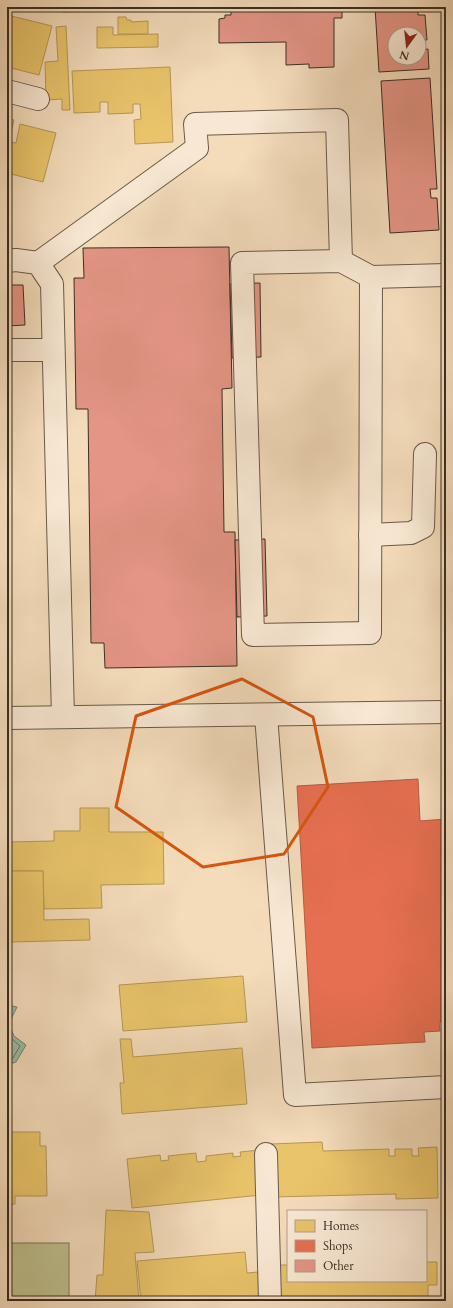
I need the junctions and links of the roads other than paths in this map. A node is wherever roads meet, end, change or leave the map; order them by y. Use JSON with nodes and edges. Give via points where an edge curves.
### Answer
{"nodes":[{"id":1,"x":7,"y":91,"type":"edge"},
{"id":2,"x":38,"y":99,"type":"dead end"},
{"id":3,"x":7,"y":261,"type":"edge"},
{"id":4,"x":341,"y":261,"type":"junction"},
{"id":5,"x":38,"y":263,"type":"junction"},
{"id":6,"x":446,"y":275,"type":"edge"},
{"id":7,"x":371,"y":277,"type":"junction"},
{"id":8,"x":7,"y":350,"type":"edge"},
{"id":9,"x":53,"y":350,"type":"junction"},
{"id":10,"x":425,"y":454,"type":"dead end"},
{"id":11,"x":370,"y":535,"type":"junction"},
{"id":12,"x":446,"y":712,"type":"edge"},
{"id":13,"x":266,"y":715,"type":"junction"},
{"id":14,"x":63,"y":717,"type":"junction"},
{"id":15,"x":7,"y":718,"type":"edge"},
{"id":16,"x":446,"y":1086,"type":"edge"},
{"id":17,"x":266,"y":1154,"type":"dead end"},
{"id":18,"x":270,"y":1301,"type":"edge"}],
"edges":[{"from":1,"to":2,"type":"street"},
{"from":3,"to":5,"type":"street"},
{"from":4,"to":5,"type":"street","via":[[337,120],[195,124],[197,148]]},
{"from":4,"to":7,"type":"street"},
{"from":4,"to":11,"type":"street","via":[[242,263],[252,635],[370,633]]},
{"from":5,"to":9,"type":"street","via":[[52,284]]},
{"from":6,"to":7,"type":"street"},
{"from":7,"to":11,"type":"street"},
{"from":8,"to":9,"type":"street"},
{"from":9,"to":14,"type":"street"},
{"from":10,"to":11,"type":"street","via":[[424,527],[411,533]]},
{"from":12,"to":13,"type":"street"},
{"from":13,"to":14,"type":"street"},
{"from":13,"to":16,"type":"street","via":[[295,1096]]},
{"from":14,"to":15,"type":"street"},
{"from":17,"to":18,"type":"street"}]}
